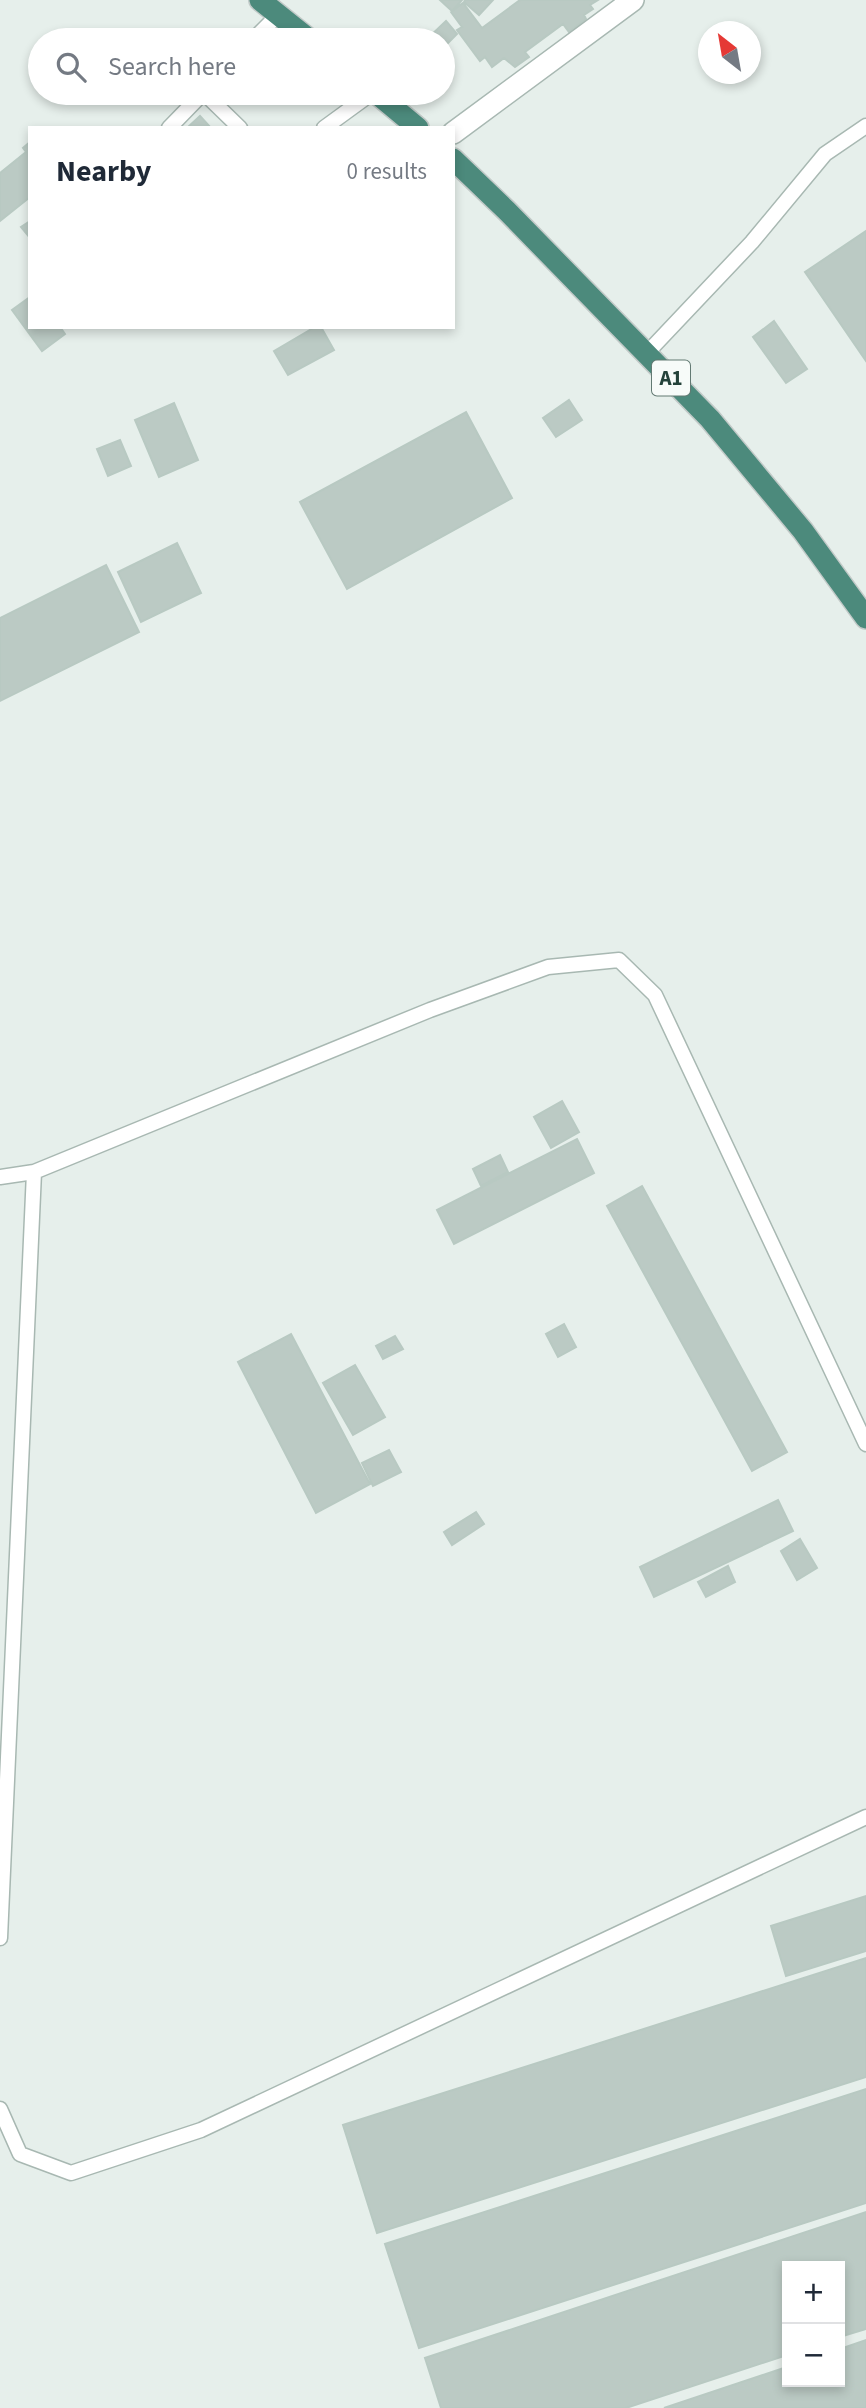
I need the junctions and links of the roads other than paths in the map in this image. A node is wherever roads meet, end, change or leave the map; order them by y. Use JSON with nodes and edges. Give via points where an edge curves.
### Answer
{"nodes":[{"id":1,"x":260,"y":0,"type":"edge"},
{"id":2,"x":633,"y":0,"type":"edge"},
{"id":3,"x":278,"y":15,"type":"junction"},
{"id":4,"x":265,"y":28,"type":"edge"},
{"id":5,"x":295,"y":28,"type":"edge"},
{"id":6,"x":192,"y":105,"type":"edge"},
{"id":7,"x":216,"y":105,"type":"edge"},
{"id":8,"x":357,"y":105,"type":"edge"},
{"id":9,"x":389,"y":105,"type":"edge"},
{"id":10,"x":171,"y":126,"type":"edge"},
{"id":11,"x":238,"y":126,"type":"edge"},
{"id":12,"x":327,"y":126,"type":"edge"},
{"id":13,"x":415,"y":126,"type":"edge"},
{"id":14,"x":866,"y":127,"type":"edge"},
{"id":15,"x":455,"y":132,"type":"edge"},
{"id":16,"x":455,"y":161,"type":"edge"},
{"id":17,"x":647,"y":353,"type":"junction"},
{"id":18,"x":866,"y":618,"type":"edge"},
{"id":19,"x":34,"y":1172,"type":"junction"},
{"id":20,"x":0,"y":1177,"type":"edge"},
{"id":21,"x":866,"y":1444,"type":"edge"},
{"id":22,"x":866,"y":1817,"type":"edge"},
{"id":23,"x":0,"y":1938,"type":"edge"},
{"id":24,"x":0,"y":2109,"type":"edge"}],
"edges":[{"from":1,"to":3,"type":"highway"},
{"from":2,"to":15,"type":"street"},
{"from":3,"to":4,"type":"lane"},
{"from":3,"to":5,"type":"highway"},
{"from":6,"to":10,"type":"lane"},
{"from":7,"to":11,"type":"lane"},
{"from":8,"to":12,"type":"lane"},
{"from":9,"to":13,"type":"highway"},
{"from":14,"to":17,"type":"lane","via":[[825,154],[752,242]]},
{"from":16,"to":17,"type":"highway","number":"A1"},
{"from":17,"to":18,"type":"highway","number":"A1","via":[[803,531]]},
{"from":19,"to":20,"type":"lane"},
{"from":19,"to":21,"type":"lane","via":[[522,976],[548,967],[619,960],[655,995]]},
{"from":19,"to":23,"type":"lane"},
{"from":22,"to":24,"type":"lane","via":[[201,2130],[71,2173],[20,2154]]}]}
